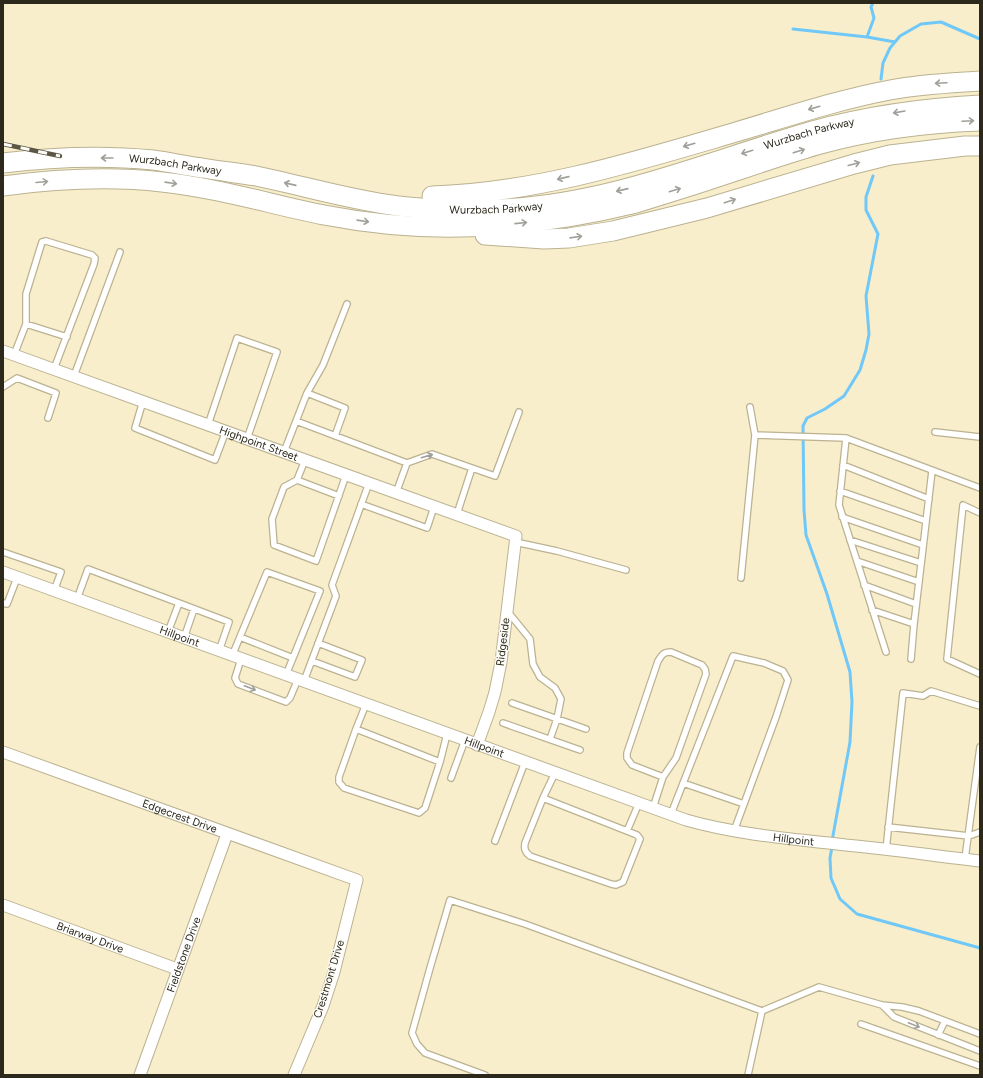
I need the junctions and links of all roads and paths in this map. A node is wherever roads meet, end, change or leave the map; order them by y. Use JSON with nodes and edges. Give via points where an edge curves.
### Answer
{"nodes":[{"id":1,"x":980,"y":81,"type":"edge"},
{"id":2,"x":980,"y":105,"type":"edge"},
{"id":3,"x":980,"y":121,"type":"edge"},
{"id":4,"x":980,"y":146,"type":"edge"},
{"id":5,"x":3,"y":163,"type":"edge"},
{"id":6,"x":3,"y":186,"type":"edge"},
{"id":7,"x":361,"y":199,"type":"junction"},
{"id":8,"x":426,"y":226,"type":"junction"},
{"id":9,"x":120,"y":252,"type":"dead end"},
{"id":10,"x":347,"y":304,"type":"dead end"},
{"id":11,"x":26,"y":324,"type":"junction"},
{"id":12,"x":67,"y":337,"type":"junction"},
{"id":13,"x":3,"y":351,"type":"edge"},
{"id":14,"x":14,"y":355,"type":"junction"},
{"id":15,"x":54,"y":369,"type":"junction"},
{"id":16,"x":74,"y":376,"type":"junction"},
{"id":17,"x":3,"y":387,"type":"edge"},
{"id":18,"x":307,"y":393,"type":"junction"},
{"id":19,"x":143,"y":401,"type":"junction"},
{"id":20,"x":750,"y":407,"type":"dead end"},
{"id":21,"x":519,"y":412,"type":"dead end"},
{"id":22,"x":48,"y":418,"type":"dead end"},
{"id":23,"x":296,"y":421,"type":"junction"},
{"id":24,"x":208,"y":425,"type":"junction"},
{"id":25,"x":226,"y":431,"type":"junction"},
{"id":26,"x":935,"y":432,"type":"dead end"},
{"id":27,"x":755,"y":435,"type":"junction"},
{"id":28,"x":335,"y":436,"type":"junction"},
{"id":29,"x":980,"y":437,"type":"edge"},
{"id":30,"x":846,"y":438,"type":"junction"},
{"id":31,"x":247,"y":439,"type":"junction"},
{"id":32,"x":284,"y":452,"type":"junction"},
{"id":33,"x":305,"y":460,"type":"junction"},
{"id":34,"x":407,"y":463,"type":"junction"},
{"id":35,"x":843,"y":465,"type":"junction"},
{"id":36,"x":472,"y":468,"type":"junction"},
{"id":37,"x":932,"y":471,"type":"junction"},
{"id":38,"x":346,"y":475,"type":"junction"},
{"id":39,"x":297,"y":480,"type":"junction"},
{"id":40,"x":369,"y":483,"type":"junction"},
{"id":41,"x":980,"y":488,"type":"edge"},
{"id":42,"x":840,"y":491,"type":"junction"},
{"id":43,"x":396,"y":493,"type":"junction"},
{"id":44,"x":339,"y":496,"type":"junction"},
{"id":45,"x":929,"y":499,"type":"junction"},
{"id":46,"x":361,"y":504,"type":"junction"},
{"id":47,"x":434,"y":507,"type":"junction"},
{"id":48,"x":980,"y":513,"type":"edge"},
{"id":49,"x":457,"y":514,"type":"junction"},
{"id":50,"x":842,"y":517,"type":"junction"},
{"id":51,"x":926,"y":521,"type":"junction"},
{"id":52,"x":515,"y":539,"type":"junction"},
{"id":53,"x":850,"y":540,"type":"junction"},
{"id":54,"x":923,"y":545,"type":"junction"},
{"id":55,"x":3,"y":552,"type":"edge"},
{"id":56,"x":857,"y":562,"type":"junction"},
{"id":57,"x":921,"y":563,"type":"junction"},
{"id":58,"x":626,"y":570,"type":"dead end"},
{"id":59,"x":3,"y":572,"type":"edge"},
{"id":60,"x":17,"y":578,"type":"junction"},
{"id":61,"x":741,"y":578,"type":"dead end"},
{"id":62,"x":919,"y":582,"type":"junction"},
{"id":63,"x":864,"y":585,"type":"junction"},
{"id":64,"x":54,"y":591,"type":"junction"},
{"id":65,"x":77,"y":599,"type":"junction"},
{"id":66,"x":3,"y":603,"type":"edge"},
{"id":67,"x":179,"y":603,"type":"junction"},
{"id":68,"x":916,"y":604,"type":"junction"},
{"id":69,"x":194,"y":609,"type":"junction"},
{"id":70,"x":507,"y":610,"type":"junction"},
{"id":71,"x":872,"y":610,"type":"junction"},
{"id":72,"x":914,"y":624,"type":"junction"},
{"id":73,"x":168,"y":632,"type":"junction"},
{"id":74,"x":240,"y":637,"type":"junction"},
{"id":75,"x":184,"y":638,"type":"junction"},
{"id":76,"x":318,"y":643,"type":"junction"},
{"id":77,"x":219,"y":651,"type":"junction"},
{"id":78,"x":886,"y":652,"type":"dead end"},
{"id":79,"x":237,"y":658,"type":"junction"},
{"id":80,"x":293,"y":658,"type":"junction"},
{"id":81,"x":911,"y":659,"type":"dead end"},
{"id":82,"x":312,"y":661,"type":"junction"},
{"id":83,"x":980,"y":674,"type":"edge"},
{"id":84,"x":286,"y":675,"type":"junction"},
{"id":85,"x":301,"y":680,"type":"junction"},
{"id":86,"x":512,"y":703,"type":"dead end"},
{"id":87,"x":366,"y":704,"type":"junction"},
{"id":88,"x":980,"y":706,"type":"edge"},
{"id":89,"x":556,"y":719,"type":"junction"},
{"id":90,"x":503,"y":723,"type":"dead end"},
{"id":91,"x":356,"y":729,"type":"junction"},
{"id":92,"x":586,"y":729,"type":"dead end"},
{"id":93,"x":447,"y":734,"type":"junction"},
{"id":94,"x":550,"y":739,"type":"junction"},
{"id":95,"x":465,"y":740,"type":"junction"},
{"id":96,"x":477,"y":745,"type":"junction"},
{"id":97,"x":980,"y":747,"type":"edge"},
{"id":98,"x":580,"y":750,"type":"dead end"},
{"id":99,"x":3,"y":752,"type":"edge"},
{"id":100,"x":440,"y":762,"type":"junction"},
{"id":101,"x":525,"y":762,"type":"junction"},
{"id":102,"x":555,"y":773,"type":"junction"},
{"id":103,"x":663,"y":777,"type":"junction"},
{"id":104,"x":451,"y":778,"type":"dead end"},
{"id":105,"x":683,"y":783,"type":"junction"},
{"id":106,"x":543,"y":798,"type":"junction"},
{"id":107,"x":639,"y":803,"type":"junction"},
{"id":108,"x":744,"y":804,"type":"junction"},
{"id":109,"x":653,"y":808,"type":"junction"},
{"id":110,"x":671,"y":814,"type":"junction"},
{"id":111,"x":888,"y":827,"type":"junction"},
{"id":112,"x":627,"y":831,"type":"junction"},
{"id":113,"x":734,"y":831,"type":"junction"},
{"id":114,"x":980,"y":832,"type":"edge"},
{"id":115,"x":227,"y":834,"type":"junction"},
{"id":116,"x":969,"y":836,"type":"junction"},
{"id":117,"x":495,"y":841,"type":"dead end"},
{"id":118,"x":886,"y":850,"type":"junction"},
{"id":119,"x":965,"y":859,"type":"junction"},
{"id":120,"x":980,"y":861,"type":"edge"},
{"id":121,"x":357,"y":880,"type":"joint"},
{"id":122,"x":3,"y":905,"type":"edge"},
{"id":123,"x":177,"y":969,"type":"junction"},
{"id":124,"x":882,"y":1005,"type":"junction"},
{"id":125,"x":762,"y":1011,"type":"junction"},
{"id":126,"x":945,"y":1021,"type":"junction"},
{"id":127,"x":861,"y":1024,"type":"dead end"},
{"id":128,"x":980,"y":1034,"type":"edge"},
{"id":129,"x":938,"y":1035,"type":"junction"},
{"id":130,"x":980,"y":1051,"type":"edge"},
{"id":131,"x":980,"y":1066,"type":"edge"},
{"id":132,"x":140,"y":1075,"type":"edge"},
{"id":133,"x":294,"y":1075,"type":"edge"},
{"id":134,"x":484,"y":1075,"type":"edge"},
{"id":135,"x":748,"y":1075,"type":"edge"}],
"edges":[{"from":1,"to":7,"type":"highway","one_way":true,"via":[[924,84],[857,97],[622,164],[529,186],[462,195]]},
{"from":2,"to":7,"type":"highway","name":"Wurzbach Parkway","one_way":true,"via":[[907,111],[858,120],[814,131],[632,188],[535,206],[464,209],[397,206]]},
{"from":8,"to":3,"type":"highway","name":"Wurzbach Parkway","one_way":true,"via":[[498,225],[585,214],[637,202],[848,138],[911,126]]},
{"from":8,"to":4,"type":"highway","one_way":true,"via":[[494,236],[569,238],[707,208],[890,155]]},
{"from":7,"to":5,"type":"highway","name":"Wurzbach Parkway","one_way":true,"via":[[254,176],[154,160],[108,157]]},
{"from":6,"to":8,"type":"highway","name":"Wurzbach Parkway","one_way":true,"via":[[113,178],[162,182],[324,215]]},
{"from":9,"to":16,"type":"lane"},
{"from":10,"to":18,"type":"lane","via":[[324,365]]},
{"from":11,"to":12,"type":"lane"},
{"from":11,"to":12,"type":"lane","via":[[26,294],[42,242],[92,255],[95,258],[94,264]]},
{"from":11,"to":14,"type":"lane"},
{"from":12,"to":15,"type":"lane"},
{"from":13,"to":14,"type":"street","name":"Highpoint Street"},
{"from":14,"to":15,"type":"street","name":"Highpoint Street"},
{"from":15,"to":16,"type":"street","name":"Highpoint Street"},
{"from":16,"to":19,"type":"street","name":"Highpoint Street"},
{"from":17,"to":22,"type":"lane","via":[[16,378],[56,394]]},
{"from":18,"to":23,"type":"lane"},
{"from":18,"to":28,"type":"lane","via":[[345,408]]},
{"from":19,"to":24,"type":"street","name":"Highpoint Street"},
{"from":19,"to":25,"type":"lane","via":[[135,428],[215,460]]},
{"from":20,"to":27,"type":"lane"},
{"from":21,"to":36,"type":"lane","via":[[495,476]]},
{"from":23,"to":28,"type":"lane"},
{"from":23,"to":32,"type":"lane"},
{"from":24,"to":25,"type":"street","name":"Highpoint Street"},
{"from":24,"to":31,"type":"lane","via":[[237,338],[277,352]]},
{"from":25,"to":31,"type":"street","name":"Highpoint Street"},
{"from":26,"to":29,"type":"lane"},
{"from":27,"to":30,"type":"lane"},
{"from":27,"to":61,"type":"lane"},
{"from":28,"to":34,"type":"lane"},
{"from":30,"to":35,"type":"lane"},
{"from":30,"to":37,"type":"lane"},
{"from":31,"to":32,"type":"street","name":"Highpoint Street"},
{"from":32,"to":33,"type":"street","name":"Highpoint Street"},
{"from":33,"to":38,"type":"street","name":"Highpoint Street"},
{"from":33,"to":39,"type":"lane"},
{"from":34,"to":36,"type":"lane","one_way":true,"via":[[432,454]]},
{"from":34,"to":43,"type":"lane"},
{"from":35,"to":42,"type":"lane"},
{"from":35,"to":45,"type":"lane"},
{"from":36,"to":49,"type":"lane"},
{"from":37,"to":41,"type":"lane"},
{"from":37,"to":45,"type":"lane"},
{"from":38,"to":40,"type":"street","name":"Highpoint Street"},
{"from":38,"to":44,"type":"lane"},
{"from":39,"to":44,"type":"lane"},
{"from":39,"to":44,"type":"lane","via":[[284,487],[272,519],[274,545],[316,561]]},
{"from":40,"to":43,"type":"street","name":"Highpoint Street"},
{"from":40,"to":46,"type":"lane"},
{"from":42,"to":50,"type":"lane","via":[[839,505]]},
{"from":42,"to":51,"type":"lane"},
{"from":43,"to":47,"type":"street","name":"Highpoint Street"},
{"from":45,"to":51,"type":"lane"},
{"from":46,"to":47,"type":"lane","via":[[427,528]]},
{"from":46,"to":76,"type":"lane","via":[[332,585],[336,596]]},
{"from":47,"to":49,"type":"street","name":"Highpoint Street"},
{"from":48,"to":83,"type":"lane","via":[[963,505],[947,659]]},
{"from":49,"to":52,"type":"street","name":"Highpoint Street"},
{"from":50,"to":53,"type":"lane"},
{"from":50,"to":54,"type":"lane"},
{"from":51,"to":54,"type":"lane"},
{"from":52,"to":58,"type":"lane"},
{"from":52,"to":70,"type":"street","name":"Ridgeside"},
{"from":53,"to":56,"type":"lane"},
{"from":53,"to":57,"type":"lane"},
{"from":54,"to":57,"type":"lane"},
{"from":55,"to":64,"type":"lane","via":[[61,572]]},
{"from":56,"to":62,"type":"lane"},
{"from":56,"to":63,"type":"lane"},
{"from":57,"to":62,"type":"lane"},
{"from":59,"to":60,"type":"street","name":"Hillpoint"},
{"from":60,"to":64,"type":"street","name":"Hillpoint"},
{"from":60,"to":66,"type":"lane","via":[[7,604]]},
{"from":62,"to":68,"type":"lane"},
{"from":63,"to":68,"type":"lane"},
{"from":63,"to":71,"type":"lane"},
{"from":64,"to":65,"type":"street","name":"Hillpoint"},
{"from":65,"to":67,"type":"lane","via":[[88,570]]},
{"from":65,"to":73,"type":"street","name":"Hillpoint"},
{"from":67,"to":69,"type":"lane"},
{"from":67,"to":73,"type":"lane"},
{"from":68,"to":72,"type":"lane"},
{"from":69,"to":75,"type":"lane"},
{"from":69,"to":77,"type":"lane","via":[[229,622]]},
{"from":70,"to":89,"type":"lane","via":[[530,639],[533,664],[540,677],[554,688],[561,699]]},
{"from":70,"to":96,"type":"street","name":"Ridgeside","via":[[495,692]]},
{"from":71,"to":72,"type":"lane"},
{"from":71,"to":78,"type":"lane"},
{"from":72,"to":81,"type":"lane"},
{"from":73,"to":75,"type":"street","name":"Hillpoint"},
{"from":74,"to":79,"type":"lane"},
{"from":74,"to":80,"type":"lane"},
{"from":74,"to":80,"type":"lane","via":[[267,572],[320,591]]},
{"from":75,"to":77,"type":"street","name":"Hillpoint"},
{"from":76,"to":82,"type":"lane"},
{"from":76,"to":82,"type":"lane","via":[[362,660],[355,677]]},
{"from":77,"to":79,"type":"street","name":"Hillpoint"},
{"from":79,"to":84,"type":"street","name":"Hillpoint"},
{"from":79,"to":85,"type":"lane","one_way":true,"via":[[235,678],[238,684],[286,702]]},
{"from":80,"to":84,"type":"lane"},
{"from":82,"to":85,"type":"lane"},
{"from":84,"to":85,"type":"street","name":"Hillpoint"},
{"from":85,"to":87,"type":"street","name":"Hillpoint"},
{"from":86,"to":89,"type":"lane"},
{"from":87,"to":91,"type":"lane"},
{"from":87,"to":93,"type":"street","name":"Hillpoint"},
{"from":88,"to":111,"type":"lane","via":[[931,691],[923,696],[903,693]]},
{"from":89,"to":92,"type":"lane"},
{"from":89,"to":94,"type":"lane"},
{"from":90,"to":94,"type":"lane"},
{"from":91,"to":100,"type":"lane"},
{"from":91,"to":100,"type":"lane","via":[[339,777],[339,782],[344,788],[419,813],[425,808]]},
{"from":93,"to":95,"type":"street","name":"Hillpoint"},
{"from":93,"to":100,"type":"lane"},
{"from":94,"to":98,"type":"lane"},
{"from":95,"to":96,"type":"street","name":"Hillpoint"},
{"from":95,"to":104,"type":"lane"},
{"from":96,"to":101,"type":"street","name":"Hillpoint"},
{"from":97,"to":116,"type":"lane"},
{"from":99,"to":115,"type":"street","name":"Edgecrest Drive"},
{"from":101,"to":102,"type":"street","name":"Hillpoint"},
{"from":101,"to":117,"type":"lane"},
{"from":102,"to":106,"type":"lane"},
{"from":102,"to":107,"type":"street","name":"Hillpoint"},
{"from":103,"to":103,"type":"lane","via":[[676,758],[706,674],[702,665],[670,652],[665,652],[658,661],[627,753],[632,765]]},
{"from":103,"to":109,"type":"lane"},
{"from":105,"to":108,"type":"lane"},
{"from":105,"to":108,"type":"lane","via":[[733,656],[764,663],[783,671],[788,680]]},
{"from":105,"to":110,"type":"lane"},
{"from":106,"to":112,"type":"lane"},
{"from":106,"to":112,"type":"lane","via":[[525,843],[524,848],[530,856],[611,884],[621,884],[640,839]]},
{"from":107,"to":109,"type":"street","name":"Hillpoint"},
{"from":107,"to":112,"type":"lane"},
{"from":108,"to":113,"type":"lane"},
{"from":109,"to":110,"type":"street","name":"Hillpoint"},
{"from":110,"to":113,"type":"street","name":"Hillpoint"},
{"from":111,"to":116,"type":"lane"},
{"from":111,"to":118,"type":"lane"},
{"from":113,"to":118,"type":"street","name":"Hillpoint"},
{"from":114,"to":116,"type":"lane"},
{"from":115,"to":121,"type":"street","name":"Edgecrest Drive"},
{"from":115,"to":123,"type":"street","name":"Fieldstone Drive"},
{"from":116,"to":119,"type":"lane"},
{"from":118,"to":119,"type":"street","name":"Hillpoint"},
{"from":119,"to":120,"type":"street","name":"Hillpoint"},
{"from":121,"to":133,"type":"street","name":"Crestmont Drive","via":[[334,972],[323,1006]]},
{"from":122,"to":123,"type":"street","name":"Briarway Drive"},
{"from":123,"to":132,"type":"street","name":"Fieldstone Drive"},
{"from":124,"to":125,"type":"lane","via":[[819,986]]},
{"from":124,"to":126,"type":"lane","via":[[919,1011]]},
{"from":124,"to":129,"type":"lane","one_way":true,"via":[[894,1017]]},
{"from":125,"to":134,"type":"lane","via":[[525,924],[450,900],[412,1033],[416,1044],[425,1053]]},
{"from":125,"to":135,"type":"lane"},
{"from":126,"to":128,"type":"lane"},
{"from":126,"to":129,"type":"lane"},
{"from":127,"to":131,"type":"lane"},
{"from":129,"to":130,"type":"lane"}]}
